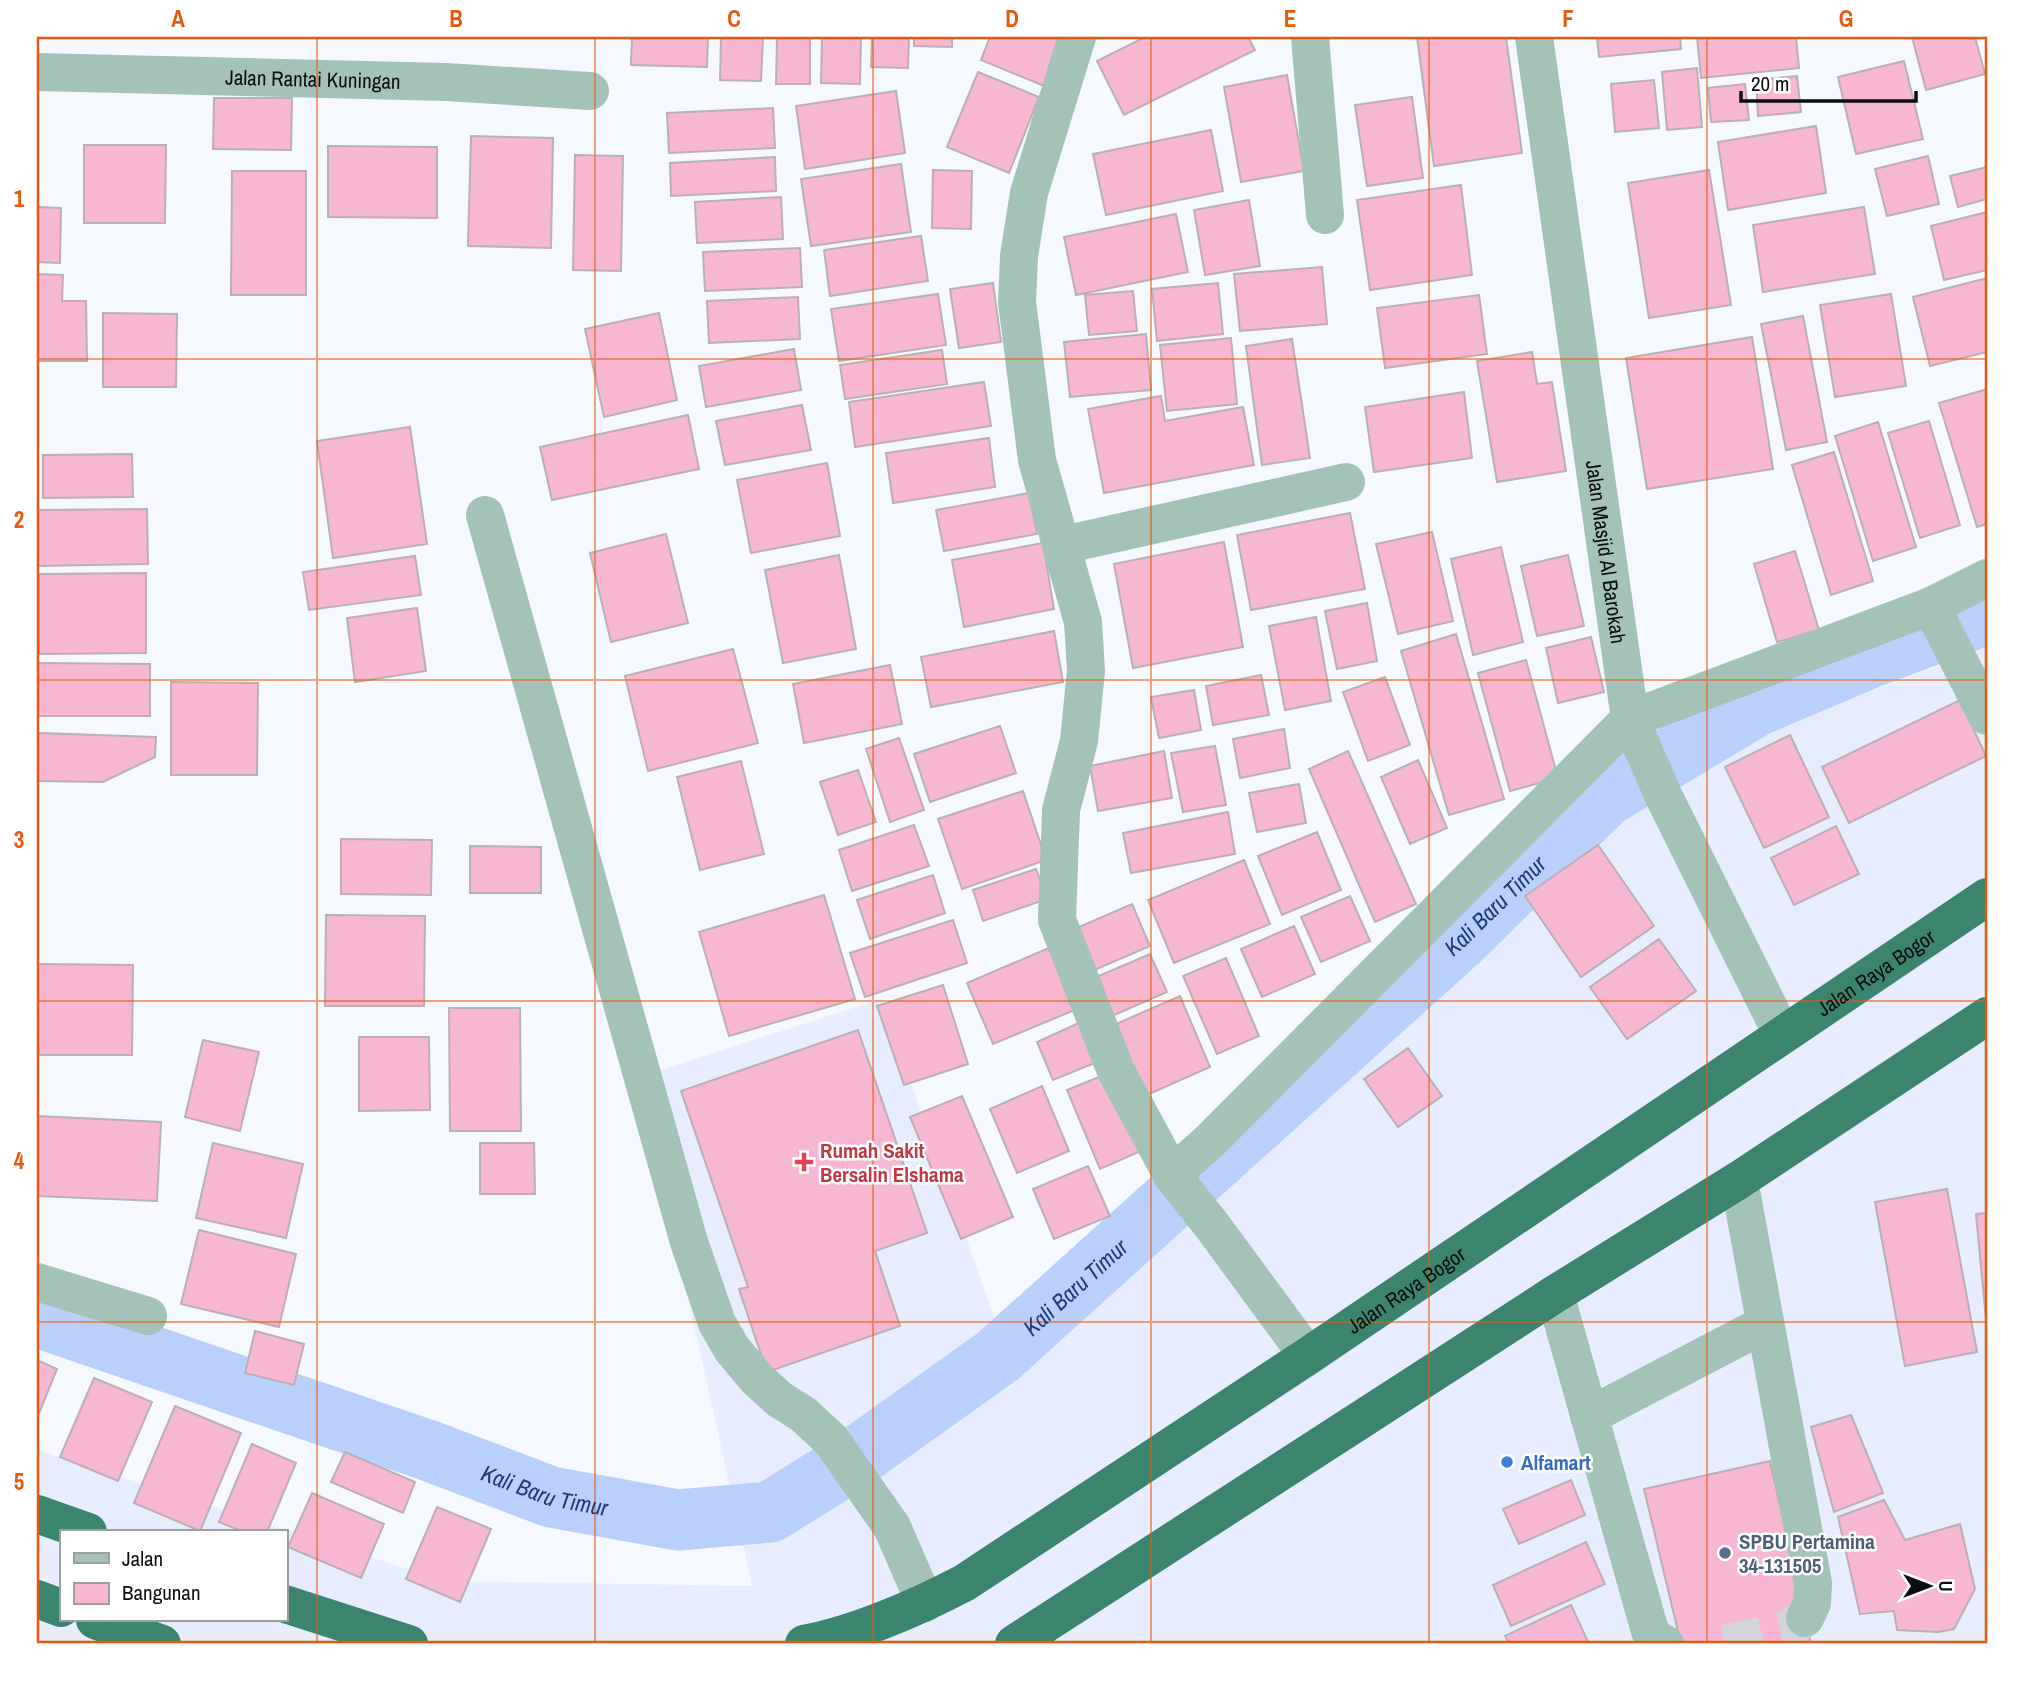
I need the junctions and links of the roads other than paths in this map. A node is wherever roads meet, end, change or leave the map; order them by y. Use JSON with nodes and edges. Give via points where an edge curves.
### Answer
{"nodes":[{"id":1,"x":1077,"y":37,"type":"edge"},
{"id":2,"x":1310,"y":37,"type":"edge"},
{"id":3,"x":1534,"y":37,"type":"edge"},
{"id":4,"x":37,"y":72,"type":"edge"},
{"id":5,"x":590,"y":92,"type":"dead end"},
{"id":6,"x":1325,"y":215,"type":"dead end"},
{"id":7,"x":1346,"y":482,"type":"dead end"},
{"id":8,"x":485,"y":515,"type":"dead end"},
{"id":9,"x":1063,"y":545,"type":"junction"},
{"id":10,"x":1987,"y":578,"type":"edge"},
{"id":11,"x":1939,"y":624,"type":"junction"},
{"id":12,"x":1987,"y":716,"type":"edge"},
{"id":13,"x":1634,"y":729,"type":"junction"},
{"id":14,"x":1987,"y":897,"type":"edge"},
{"id":15,"x":1987,"y":1016,"type":"edge"},
{"id":16,"x":1782,"y":1034,"type":"junction"},
{"id":17,"x":1176,"y":1180,"type":"junction"},
{"id":18,"x":1739,"y":1180,"type":"junction"},
{"id":19,"x":37,"y":1282,"type":"edge"},
{"id":20,"x":1555,"y":1294,"type":"junction"},
{"id":21,"x":148,"y":1316,"type":"dead end"},
{"id":22,"x":1765,"y":1324,"type":"junction"},
{"id":23,"x":1308,"y":1356,"type":"junction"},
{"id":24,"x":1589,"y":1416,"type":"junction"},
{"id":25,"x":37,"y":1514,"type":"edge"},
{"id":26,"x":82,"y":1530,"type":"edge"},
{"id":27,"x":37,"y":1599,"type":"edge"},
{"id":28,"x":925,"y":1603,"type":"junction"},
{"id":29,"x":287,"y":1605,"type":"edge"},
{"id":30,"x":60,"y":1608,"type":"edge"},
{"id":31,"x":1805,"y":1618,"type":"dead end"},
{"id":32,"x":101,"y":1622,"type":"edge"},
{"id":33,"x":162,"y":1644,"type":"edge"},
{"id":34,"x":409,"y":1644,"type":"edge"},
{"id":35,"x":804,"y":1644,"type":"edge"},
{"id":36,"x":1014,"y":1644,"type":"edge"},
{"id":37,"x":1665,"y":1644,"type":"edge"}],
"edges":[{"from":1,"to":9,"type":"street","via":[[1029,193],[1017,302],[1037,460]]},
{"from":2,"to":6,"type":"street"},
{"from":3,"to":13,"type":"street","name":"Jalan Masjid Al Barokah"},
{"from":4,"to":5,"type":"street","name":"Jalan Rantai Kuningan","via":[[446,82]]},
{"from":7,"to":9,"type":"street"},
{"from":8,"to":28,"type":"street","via":[[689,1242],[717,1323],[757,1380],[831,1440],[892,1527]]},
{"from":9,"to":17,"type":"street","via":[[1083,622],[1086,671],[1079,741],[1061,810],[1057,920],[1116,1071]]},
{"from":10,"to":11,"type":"street"},
{"from":11,"to":12,"type":"street"},
{"from":11,"to":13,"type":"street"},
{"from":13,"to":16,"type":"street","name":"Jalan Masjid Al Barokah"},
{"from":13,"to":17,"type":"street","via":[[1212,1139]]},
{"from":14,"to":16,"type":"highway","name":"Jalan Raya Bogor"},
{"from":15,"to":18,"type":"highway"},
{"from":16,"to":23,"type":"highway","name":"Jalan Raya Bogor"},
{"from":17,"to":23,"type":"street"},
{"from":18,"to":20,"type":"highway"},
{"from":18,"to":22,"type":"street"},
{"from":19,"to":21,"type":"street"},
{"from":20,"to":24,"type":"street"},
{"from":20,"to":36,"type":"highway"},
{"from":22,"to":24,"type":"street"},
{"from":22,"to":31,"type":"street","via":[[1813,1583]]},
{"from":23,"to":28,"type":"highway","name":"Jalan Raya Bogor","via":[[964,1583]]},
{"from":24,"to":37,"type":"street","via":[[1650,1631]]},
{"from":25,"to":26,"type":"highway"},
{"from":27,"to":30,"type":"highway"},
{"from":28,"to":35,"type":"highway","name":"Jalan Raya Bogor","via":[[832,1639]]},
{"from":29,"to":34,"type":"highway"},
{"from":32,"to":33,"type":"highway"}]}
